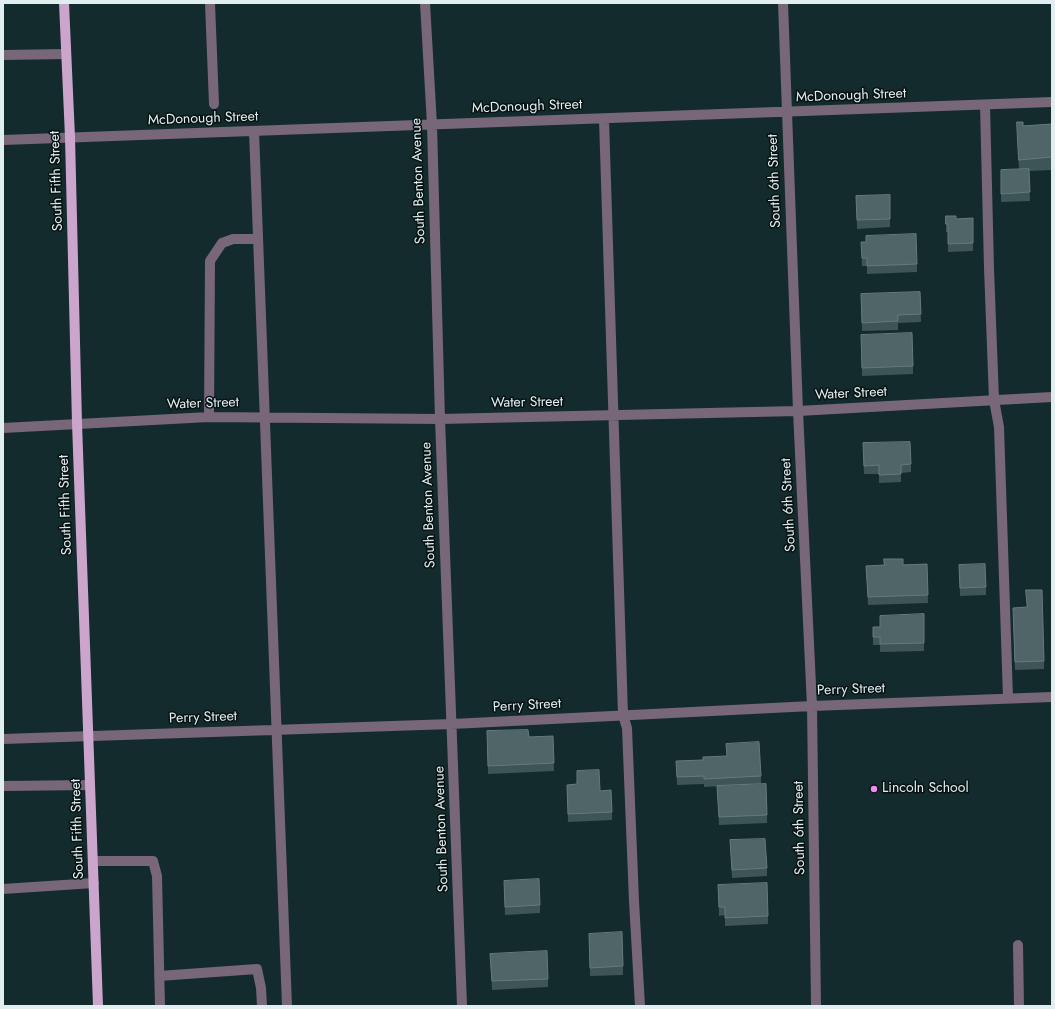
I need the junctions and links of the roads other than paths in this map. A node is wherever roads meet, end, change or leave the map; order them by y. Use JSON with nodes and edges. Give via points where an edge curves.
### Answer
{"nodes":[{"id":1,"x":64,"y":3,"type":"edge"},
{"id":2,"x":210,"y":3,"type":"edge"},
{"id":3,"x":425,"y":3,"type":"edge"},
{"id":4,"x":783,"y":3,"type":"edge"},
{"id":5,"x":66,"y":54,"type":"junction"},
{"id":6,"x":3,"y":56,"type":"edge"},
{"id":7,"x":1052,"y":102,"type":"edge"},
{"id":8,"x":214,"y":104,"type":"dead end"},
{"id":9,"x":985,"y":105,"type":"junction"},
{"id":10,"x":787,"y":113,"type":"junction"},
{"id":11,"x":604,"y":119,"type":"junction"},
{"id":12,"x":432,"y":125,"type":"junction"},
{"id":13,"x":254,"y":131,"type":"junction"},
{"id":14,"x":70,"y":137,"type":"junction"},
{"id":15,"x":3,"y":140,"type":"edge"},
{"id":16,"x":258,"y":239,"type":"junction"},
{"id":17,"x":1052,"y":397,"type":"edge"},
{"id":18,"x":994,"y":400,"type":"junction"},
{"id":19,"x":798,"y":411,"type":"junction"},
{"id":20,"x":613,"y":415,"type":"junction"},
{"id":21,"x":208,"y":417,"type":"junction"},
{"id":22,"x":264,"y":417,"type":"junction"},
{"id":23,"x":440,"y":418,"type":"junction"},
{"id":24,"x":77,"y":423,"type":"junction"},
{"id":25,"x":3,"y":428,"type":"edge"},
{"id":26,"x":1052,"y":697,"type":"edge"},
{"id":27,"x":1008,"y":698,"type":"junction"},
{"id":28,"x":812,"y":706,"type":"junction"},
{"id":29,"x":623,"y":715,"type":"junction"},
{"id":30,"x":452,"y":724,"type":"junction"},
{"id":31,"x":277,"y":730,"type":"junction"},
{"id":32,"x":88,"y":736,"type":"junction"},
{"id":33,"x":3,"y":738,"type":"edge"},
{"id":34,"x":90,"y":785,"type":"junction"},
{"id":35,"x":3,"y":786,"type":"edge"},
{"id":36,"x":93,"y":861,"type":"junction"},
{"id":37,"x":94,"y":883,"type":"junction"},
{"id":38,"x":3,"y":889,"type":"edge"},
{"id":39,"x":1018,"y":945,"type":"dead end"},
{"id":40,"x":159,"y":976,"type":"junction"},
{"id":41,"x":98,"y":1006,"type":"edge"},
{"id":42,"x":160,"y":1006,"type":"edge"},
{"id":43,"x":262,"y":1006,"type":"edge"},
{"id":44,"x":287,"y":1006,"type":"edge"},
{"id":45,"x":462,"y":1006,"type":"edge"},
{"id":46,"x":640,"y":1006,"type":"edge"},
{"id":47,"x":816,"y":1006,"type":"edge"},
{"id":48,"x":1019,"y":1006,"type":"edge"}],
"edges":[{"from":1,"to":5,"type":"main road","name":"South Fifth Street"},
{"from":2,"to":8,"type":"street"},
{"from":3,"to":12,"type":"street","name":"South Benton Avenue"},
{"from":4,"to":10,"type":"street","name":"South 6th Street"},
{"from":5,"to":6,"type":"street"},
{"from":5,"to":14,"type":"main road","name":"South Fifth Street"},
{"from":7,"to":9,"type":"street","name":"McDonough Street"},
{"from":9,"to":10,"type":"street","name":"McDonough Street"},
{"from":9,"to":18,"type":"street"},
{"from":10,"to":11,"type":"street","name":"McDonough Street"},
{"from":10,"to":19,"type":"street","name":"South 6th Street"},
{"from":11,"to":12,"type":"street","name":"McDonough Street"},
{"from":11,"to":20,"type":"street"},
{"from":12,"to":13,"type":"street","name":"McDonough Street"},
{"from":12,"to":23,"type":"street","name":"South Benton Avenue"},
{"from":13,"to":14,"type":"street","name":"McDonough Street"},
{"from":13,"to":16,"type":"street"},
{"from":14,"to":15,"type":"street","name":"McDonough Street"},
{"from":14,"to":24,"type":"main road","name":"South Fifth Street"},
{"from":16,"to":21,"type":"street","via":[[233,239],[222,242],[210,261]]},
{"from":16,"to":22,"type":"street"},
{"from":17,"to":18,"type":"street","name":"Water Street"},
{"from":18,"to":19,"type":"street","name":"Water Street"},
{"from":18,"to":27,"type":"street","via":[[999,427]]},
{"from":19,"to":20,"type":"street","name":"Water Street"},
{"from":19,"to":28,"type":"street","name":"South 6th Street"},
{"from":20,"to":23,"type":"street","name":"Water Street"},
{"from":20,"to":29,"type":"street"},
{"from":21,"to":22,"type":"street","name":"Water Street"},
{"from":21,"to":24,"type":"street","name":"Water Street"},
{"from":22,"to":23,"type":"street","name":"Water Street"},
{"from":22,"to":31,"type":"street"},
{"from":23,"to":30,"type":"street","name":"South Benton Avenue"},
{"from":24,"to":25,"type":"street","name":"Water Street"},
{"from":24,"to":32,"type":"main road","name":"South Fifth Street"},
{"from":26,"to":27,"type":"street","name":"Perry Street"},
{"from":27,"to":28,"type":"street","name":"Perry Street"},
{"from":28,"to":29,"type":"street","name":"Perry Street"},
{"from":28,"to":47,"type":"street","name":"South 6th Street"},
{"from":29,"to":30,"type":"street","name":"Perry Street"},
{"from":29,"to":46,"type":"street","via":[[627,728]]},
{"from":30,"to":31,"type":"street","name":"Perry Street"},
{"from":30,"to":45,"type":"street","name":"South Benton Avenue"},
{"from":31,"to":32,"type":"street","name":"Perry Street"},
{"from":31,"to":44,"type":"street"},
{"from":32,"to":33,"type":"street","name":"Perry Street"},
{"from":32,"to":34,"type":"main road","name":"South Fifth Street"},
{"from":34,"to":35,"type":"street"},
{"from":34,"to":36,"type":"main road","name":"South Fifth Street"},
{"from":36,"to":37,"type":"main road","name":"South Fifth Street"},
{"from":36,"to":40,"type":"street","via":[[153,861],[157,876]]},
{"from":37,"to":38,"type":"street"},
{"from":37,"to":41,"type":"main road","name":"South Fifth Street"},
{"from":39,"to":48,"type":"street"},
{"from":40,"to":42,"type":"street"},
{"from":40,"to":43,"type":"street","via":[[257,969]]}]}
